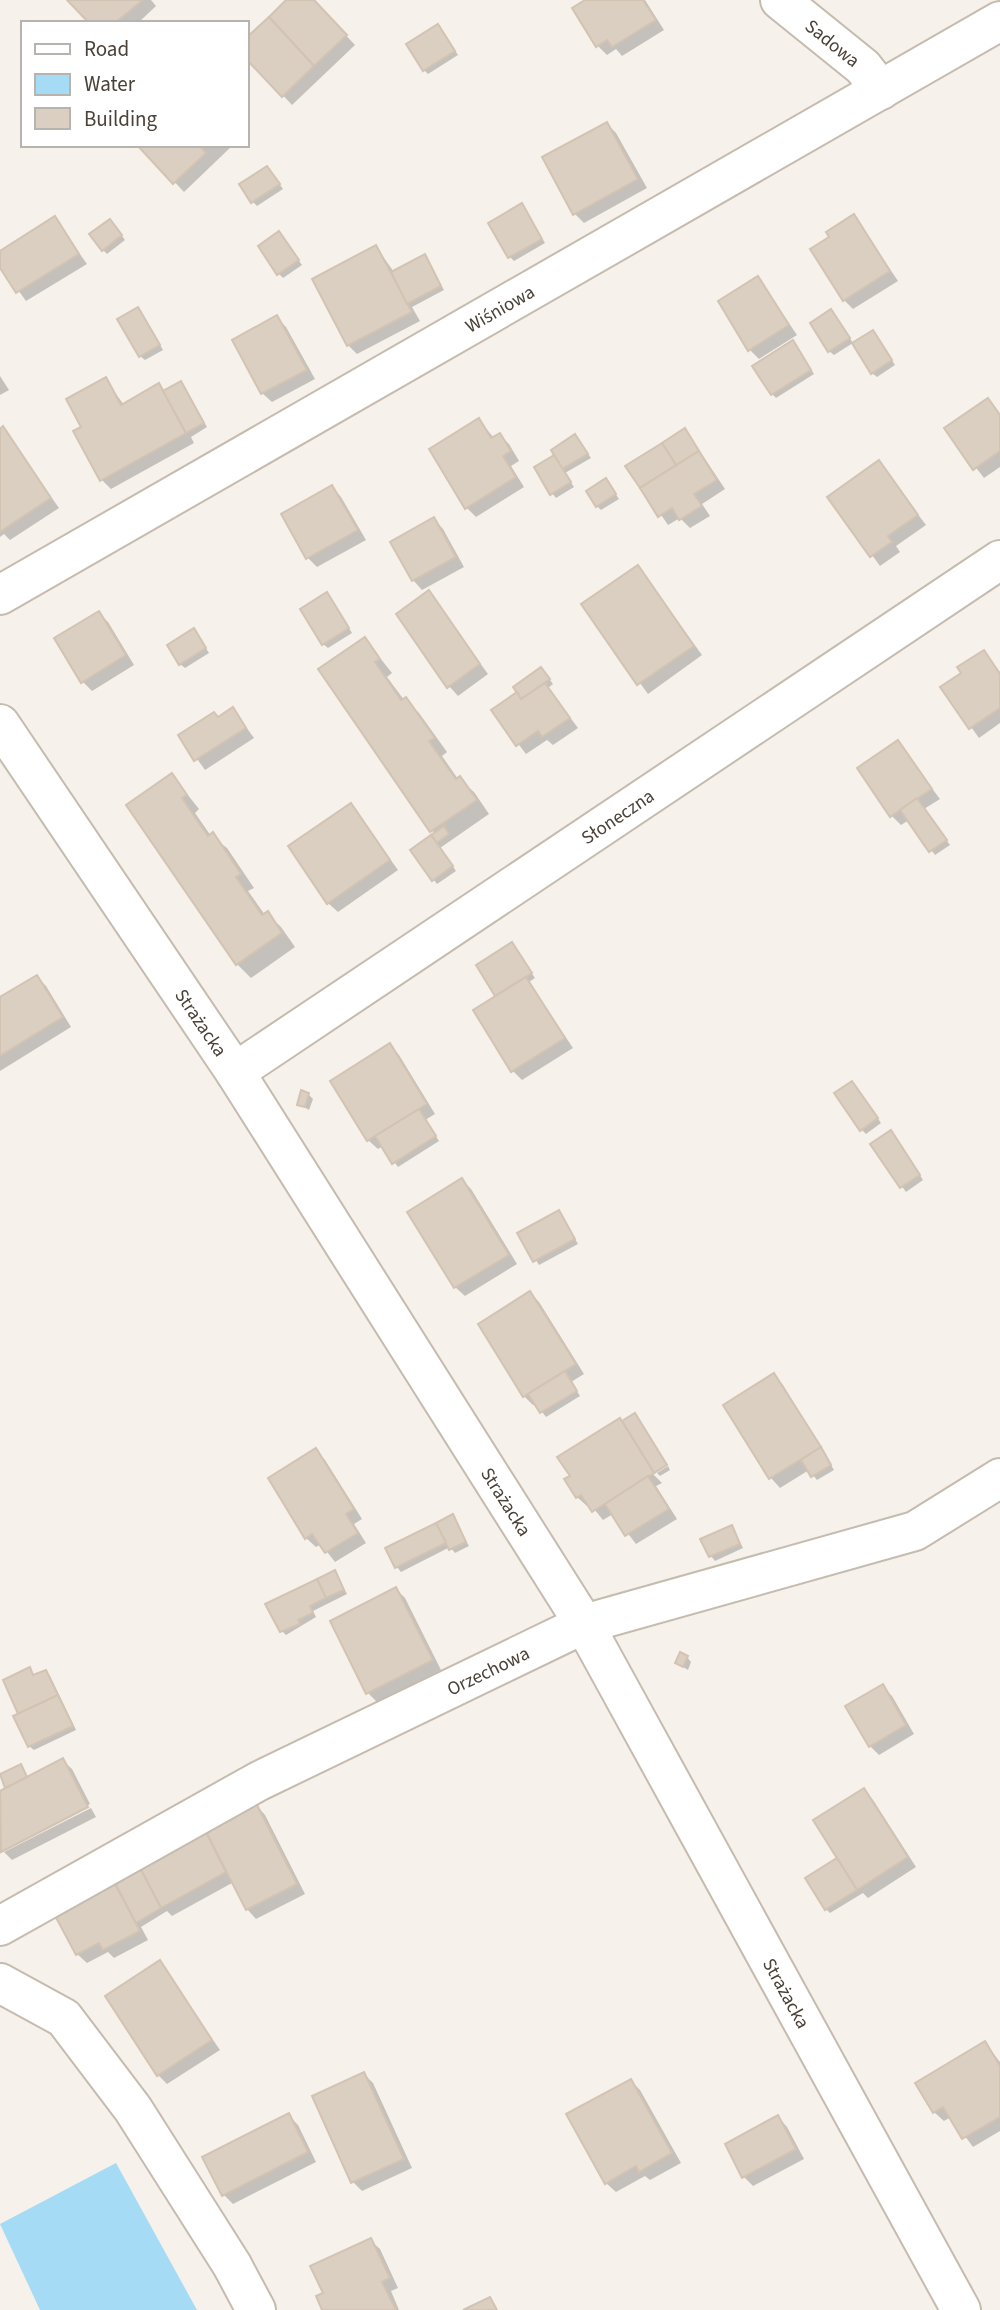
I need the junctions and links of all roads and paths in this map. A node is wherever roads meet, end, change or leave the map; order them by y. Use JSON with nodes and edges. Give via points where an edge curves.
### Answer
{"nodes":[{"id":1,"x":780,"y":0,"type":"edge"},
{"id":2,"x":1000,"y":21,"type":"edge"},
{"id":3,"x":881,"y":90,"type":"junction"},
{"id":4,"x":1000,"y":560,"type":"edge"},
{"id":5,"x":0,"y":595,"type":"edge"},
{"id":6,"x":0,"y":724,"type":"edge"},
{"id":7,"x":235,"y":1072,"type":"junction"},
{"id":8,"x":1000,"y":1478,"type":"edge"},
{"id":9,"x":584,"y":1624,"type":"junction"},
{"id":10,"x":0,"y":1926,"type":"edge"},
{"id":11,"x":0,"y":1983,"type":"edge"},
{"id":12,"x":256,"y":2310,"type":"edge"},
{"id":13,"x":961,"y":2310,"type":"edge"}],
"edges":[{"from":1,"to":3,"type":"street","name":"Sadowa","via":[[863,67]]},
{"from":2,"to":3,"type":"street","name":"Wiśniowa"},
{"from":3,"to":5,"type":"street","name":"Wiśniowa"},
{"from":4,"to":7,"type":"street","name":"Słoneczna"},
{"from":6,"to":7,"type":"street","name":"Strażacka"},
{"from":7,"to":9,"type":"street","name":"Strażacka"},
{"from":8,"to":9,"type":"street","name":"Orzechowa","via":[[915,1531]]},
{"from":9,"to":10,"type":"street","name":"Orzechowa","via":[[259,1781]]},
{"from":9,"to":13,"type":"street","name":"Strażacka"},
{"from":11,"to":12,"type":"street","via":[[64,2018],[133,2109]]}]}
